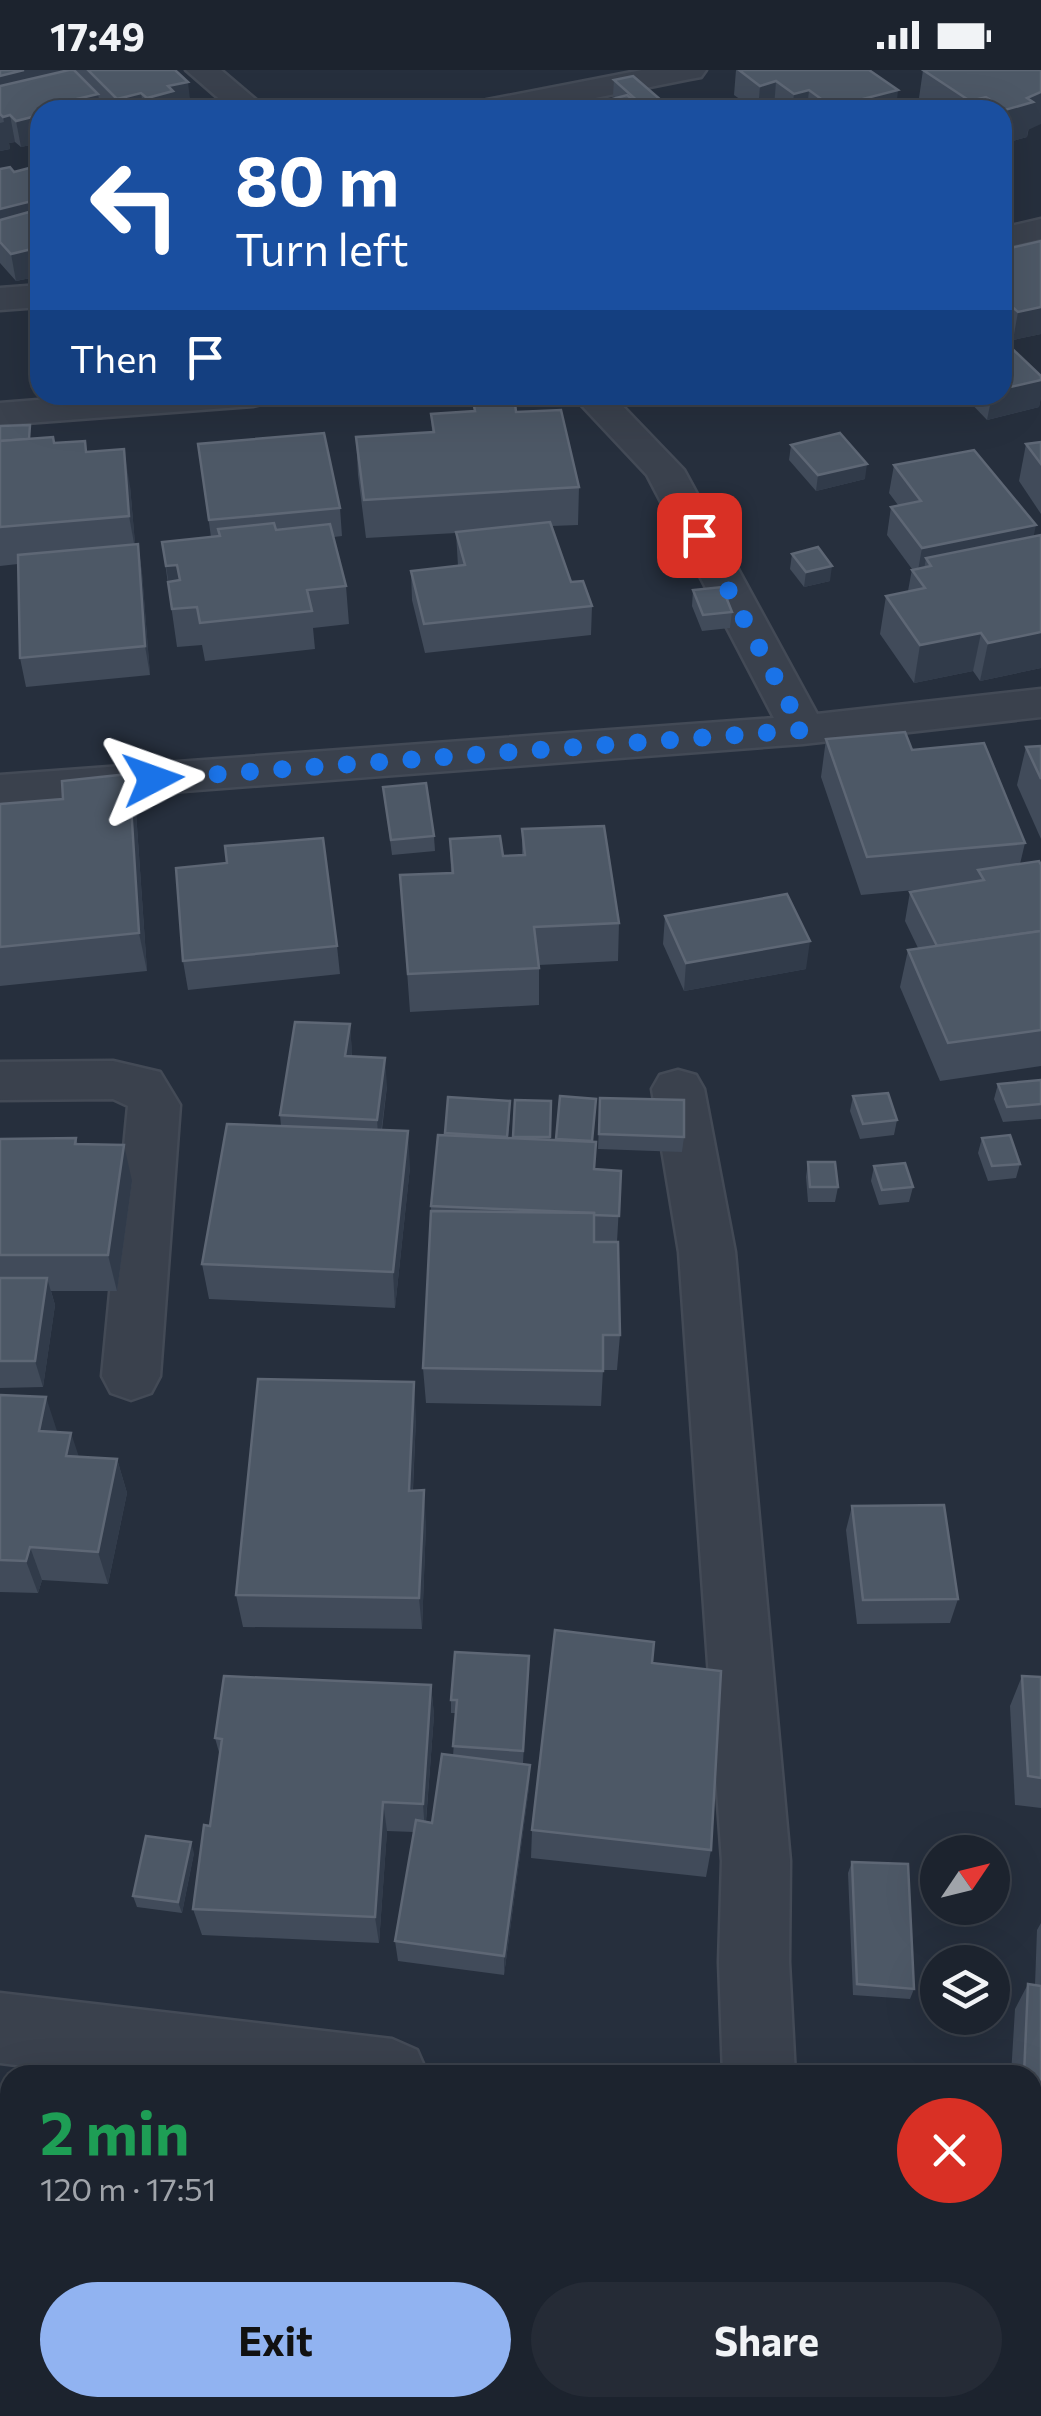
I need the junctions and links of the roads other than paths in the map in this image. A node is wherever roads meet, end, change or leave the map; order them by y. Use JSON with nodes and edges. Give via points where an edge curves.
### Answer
{"nodes":[{"id":1,"x":202,"y":70,"type":"edge"},
{"id":2,"x":690,"y":70,"type":"edge"},
{"id":3,"x":240,"y":100,"type":"edge"},
{"id":4,"x":538,"y":100,"type":"edge"},
{"id":5,"x":1041,"y":229,"type":"edge"},
{"id":6,"x":1012,"y":236,"type":"edge"},
{"id":7,"x":30,"y":297,"type":"edge"},
{"id":8,"x":0,"y":299,"type":"edge"},
{"id":9,"x":119,"y":405,"type":"edge"},
{"id":10,"x":601,"y":405,"type":"edge"},
{"id":11,"x":0,"y":414,"type":"edge"},
{"id":12,"x":1041,"y":703,"type":"edge"},
{"id":13,"x":803,"y":730,"type":"junction"},
{"id":14,"x":0,"y":790,"type":"edge"},
{"id":15,"x":0,"y":1081,"type":"edge"},
{"id":16,"x":678,"y":1089,"type":"dead end"},
{"id":17,"x":131,"y":1376,"type":"dead end"},
{"id":18,"x":0,"y":2028,"type":"edge"},
{"id":19,"x":309,"y":2065,"type":"edge"},
{"id":20,"x":759,"y":2065,"type":"edge"}],
"edges":[{"from":1,"to":3,"type":"street"},
{"from":2,"to":4,"type":"street"},
{"from":5,"to":6,"type":"street"},
{"from":7,"to":8,"type":"street"},
{"from":9,"to":11,"type":"street"},
{"from":10,"to":13,"type":"street","via":[[664,470]]},
{"from":12,"to":13,"type":"street"},
{"from":13,"to":14,"type":"street"},
{"from":15,"to":17,"type":"street","via":[[113,1080],[142,1086],[154,1105]]},
{"from":16,"to":20,"type":"street","via":[[710,1291],[756,1861]]},
{"from":18,"to":19,"type":"street"}]}
